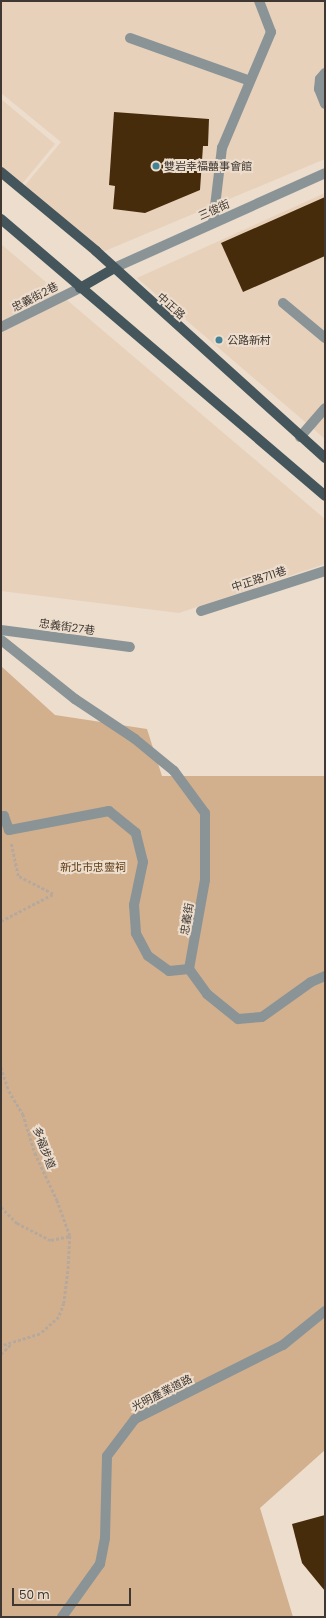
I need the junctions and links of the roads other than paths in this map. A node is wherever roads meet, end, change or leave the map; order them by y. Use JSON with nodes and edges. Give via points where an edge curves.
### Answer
{"nodes":[{"id":1,"x":259,"y":1,"type":"edge"},
{"id":2,"x":130,"y":38,"type":"dead end"},
{"id":3,"x":325,"y":74,"type":"edge"},
{"id":4,"x":250,"y":81,"type":"junction"},
{"id":5,"x":325,"y":104,"type":"edge"},
{"id":6,"x":1,"y":172,"type":"edge"},
{"id":7,"x":325,"y":173,"type":"edge"},
{"id":8,"x":1,"y":219,"type":"edge"},
{"id":9,"x":213,"y":224,"type":"junction"},
{"id":10,"x":114,"y":268,"type":"junction"},
{"id":11,"x":80,"y":288,"type":"junction"},
{"id":12,"x":283,"y":303,"type":"dead end"},
{"id":13,"x":1,"y":328,"type":"edge"},
{"id":14,"x":325,"y":338,"type":"edge"},
{"id":15,"x":325,"y":408,"type":"edge"},
{"id":16,"x":300,"y":437,"type":"junction"},
{"id":17,"x":325,"y":458,"type":"edge"},
{"id":18,"x":325,"y":496,"type":"edge"},
{"id":19,"x":325,"y":570,"type":"edge"},
{"id":20,"x":201,"y":611,"type":"dead end"},
{"id":21,"x":1,"y":630,"type":"edge"},
{"id":22,"x":1,"y":640,"type":"edge"},
{"id":23,"x":130,"y":647,"type":"dead end"},
{"id":24,"x":1,"y":816,"type":"edge"},
{"id":25,"x":189,"y":969,"type":"junction"},
{"id":26,"x":325,"y":976,"type":"edge"},
{"id":27,"x":325,"y":1311,"type":"edge"},
{"id":28,"x":62,"y":1617,"type":"edge"}],
"edges":[{"from":1,"to":4,"type":"street","via":[[271,32]]},
{"from":2,"to":4,"type":"street"},
{"from":3,"to":5,"type":"street","via":[[320,79],[319,89]]},
{"from":4,"to":9,"type":"street","via":[[222,148]]},
{"from":6,"to":10,"type":"main road","name":"中正路"},
{"from":7,"to":9,"type":"street","name":"三俊街"},
{"from":8,"to":11,"type":"main road"},
{"from":9,"to":10,"type":"street","name":"三俊街"},
{"from":10,"to":11,"type":"main road"},
{"from":10,"to":16,"type":"main road","name":"中正路"},
{"from":11,"to":13,"type":"street","name":"忠義街2巷"},
{"from":11,"to":18,"type":"main road"},
{"from":12,"to":14,"type":"street"},
{"from":15,"to":16,"type":"street"},
{"from":16,"to":17,"type":"main road","name":"中正路"},
{"from":19,"to":20,"type":"street","name":"中正路711巷"},
{"from":21,"to":23,"type":"street","name":"忠義街27巷"},
{"from":22,"to":25,"type":"street","name":"忠義街","via":[[75,699],[135,739],[174,771],[205,813],[205,880]]},
{"from":24,"to":25,"type":"street","via":[[4,816],[9,830],[109,811],[136,833],[143,862],[134,905],[136,933],[148,956],[169,971]]},
{"from":25,"to":26,"type":"street","via":[[207,994],[238,1019],[262,1017],[311,982]]},
{"from":27,"to":28,"type":"street","name":"光明產業道路","via":[[282,1344],[135,1419],[107,1456],[105,1538],[100,1564]]}]}
